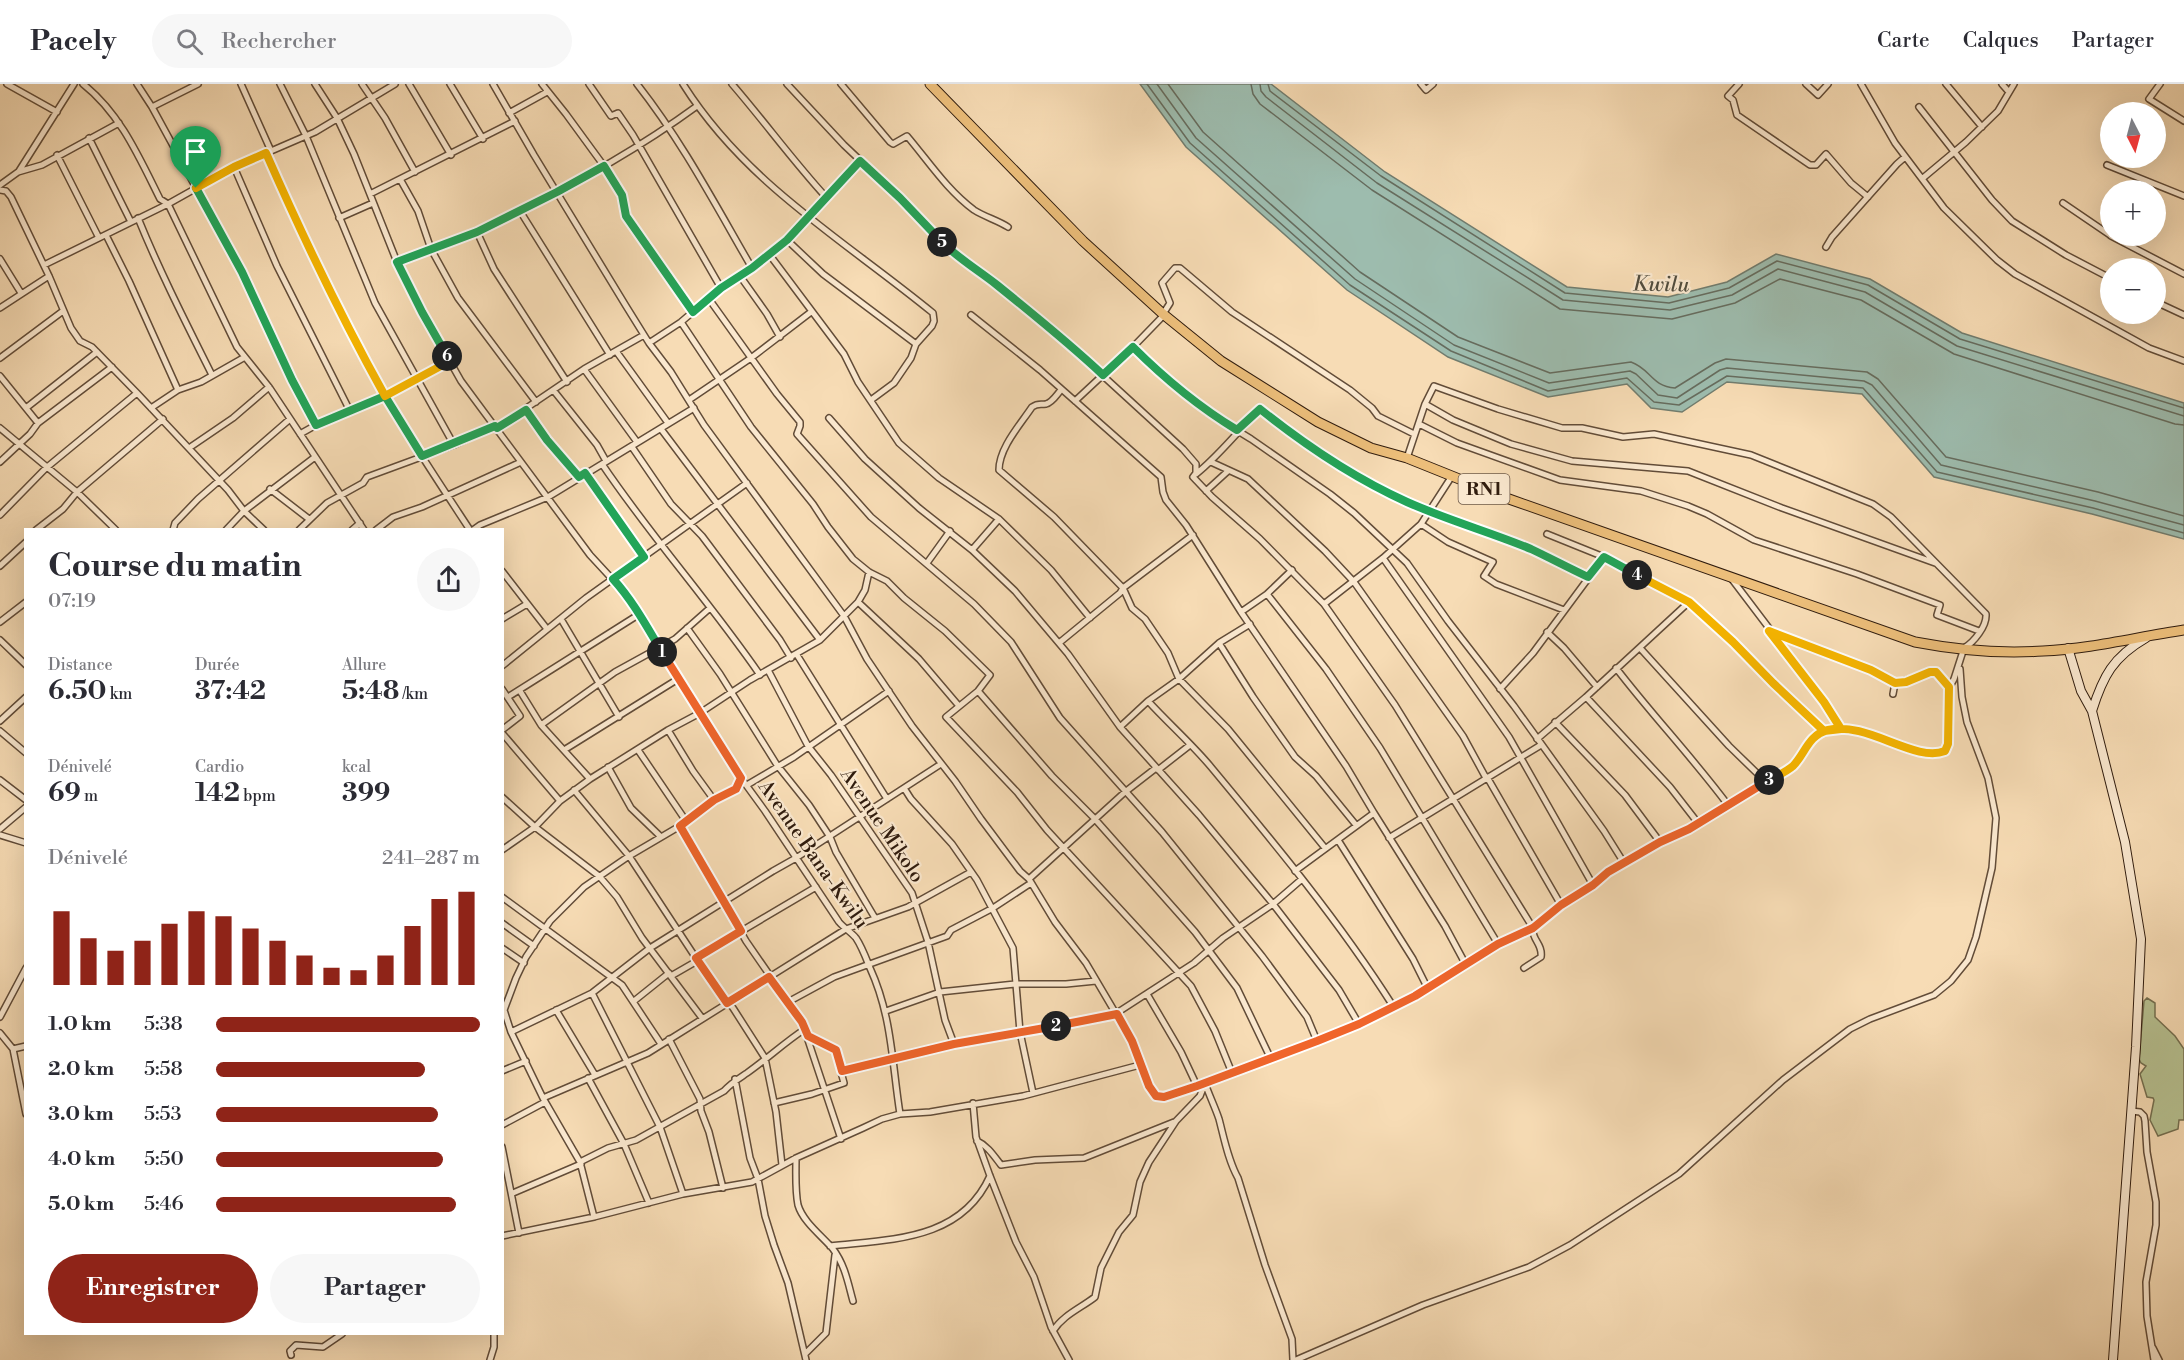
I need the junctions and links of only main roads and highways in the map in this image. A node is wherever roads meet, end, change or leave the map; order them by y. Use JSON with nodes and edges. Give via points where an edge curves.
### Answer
{"nodes":[{"id":1,"x":930,"y":84,"type":"edge"},
{"id":2,"x":2184,"y":630,"type":"edge"},
{"id":3,"x":2151,"y":635,"type":"junction"},
{"id":4,"x":2068,"y":648,"type":"junction"},
{"id":5,"x":2092,"y":711,"type":"junction"},
{"id":6,"x":2113,"y":1360,"type":"edge"}],
"edges":[{"from":1,"to":4,"type":"highway","number":"RN1","via":[[1083,242],[1164,314],[1221,362],[1318,422],[1371,448],[1888,634],[1947,648],[2004,652]]},
{"from":2,"to":3,"type":"highway","number":"RN1"},
{"from":3,"to":4,"type":"highway","number":"RN1"},
{"from":3,"to":5,"type":"main road","via":[[2113,663]]},
{"from":4,"to":5,"type":"main road","via":[[2081,691]]},
{"from":5,"to":6,"type":"main road","via":[[2125,842],[2141,939]]}]}
